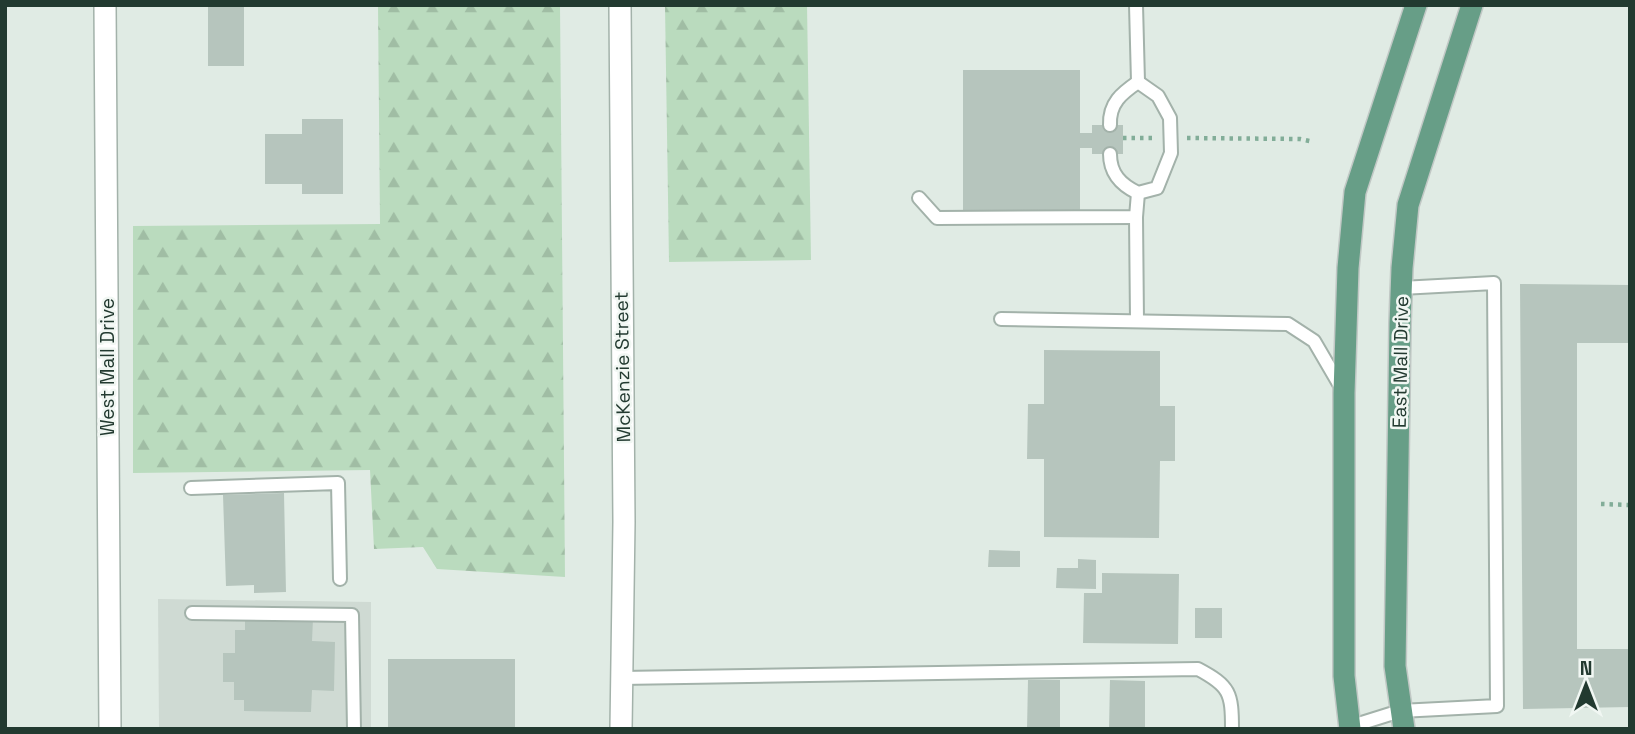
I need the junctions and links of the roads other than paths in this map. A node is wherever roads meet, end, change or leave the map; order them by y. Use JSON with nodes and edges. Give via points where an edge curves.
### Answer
{"nodes":[{"id":1,"x":105,"y":5,"type":"edge"},
{"id":2,"x":620,"y":5,"type":"edge"},
{"id":3,"x":1136,"y":5,"type":"edge"},
{"id":4,"x":1416,"y":5,"type":"edge"},
{"id":5,"x":1472,"y":5,"type":"edge"},
{"id":6,"x":1138,"y":82,"type":"junction"},
{"id":7,"x":1110,"y":125,"type":"dead end"},
{"id":8,"x":1110,"y":154,"type":"dead end"},
{"id":9,"x":1138,"y":193,"type":"junction"},
{"id":10,"x":919,"y":198,"type":"dead end"},
{"id":11,"x":1136,"y":217,"type":"junction"},
{"id":12,"x":1401,"y":288,"type":"junction"},
{"id":13,"x":1001,"y":319,"type":"dead end"},
{"id":14,"x":1137,"y":320,"type":"junction"},
{"id":15,"x":1344,"y":393,"type":"junction"},
{"id":16,"x":191,"y":488,"type":"dead end"},
{"id":17,"x":340,"y":579,"type":"dead end"},
{"id":18,"x":192,"y":614,"type":"dead end"},
{"id":19,"x":621,"y":677,"type":"junction"},
{"id":20,"x":1402,"y":720,"type":"edge"},
{"id":21,"x":1350,"y":728,"type":"edge"},
{"id":22,"x":110,"y":729,"type":"edge"},
{"id":23,"x":354,"y":729,"type":"edge"},
{"id":24,"x":621,"y":729,"type":"edge"},
{"id":25,"x":1232,"y":729,"type":"edge"}],
"edges":[{"from":1,"to":22,"type":"street","name":"West Mall Drive"},
{"from":2,"to":19,"type":"street","name":"McKenzie Street"},
{"from":3,"to":6,"type":"lane"},
{"from":4,"to":15,"type":"main road","via":[[1355,192]]},
{"from":5,"to":12,"type":"main road","name":"East Mall Drive","via":[[1408,205]]},
{"from":6,"to":7,"type":"lane","via":[[1115,100]]},
{"from":6,"to":9,"type":"lane","via":[[1158,96],[1170,118],[1171,153],[1157,188]]},
{"from":8,"to":9,"type":"lane","via":[[1114,175]]},
{"from":9,"to":11,"type":"lane"},
{"from":10,"to":11,"type":"lane","via":[[937,218]]},
{"from":11,"to":14,"type":"lane"},
{"from":12,"to":20,"type":"main road","name":"East Mall Drive","via":[[1395,666]]},
{"from":12,"to":20,"type":"lane","via":[[1494,283],[1497,706]]},
{"from":13,"to":14,"type":"lane"},
{"from":14,"to":15,"type":"lane","via":[[1288,324],[1314,341]]},
{"from":15,"to":21,"type":"main road","via":[[1344,676]]},
{"from":16,"to":17,"type":"lane","via":[[338,483]]},
{"from":18,"to":23,"type":"lane","via":[[352,615]]},
{"from":19,"to":24,"type":"street","name":"McKenzie Street"},
{"from":19,"to":25,"type":"lane","via":[[1198,669],[1221,681],[1232,703]]},
{"from":20,"to":21,"type":"lane"}]}
